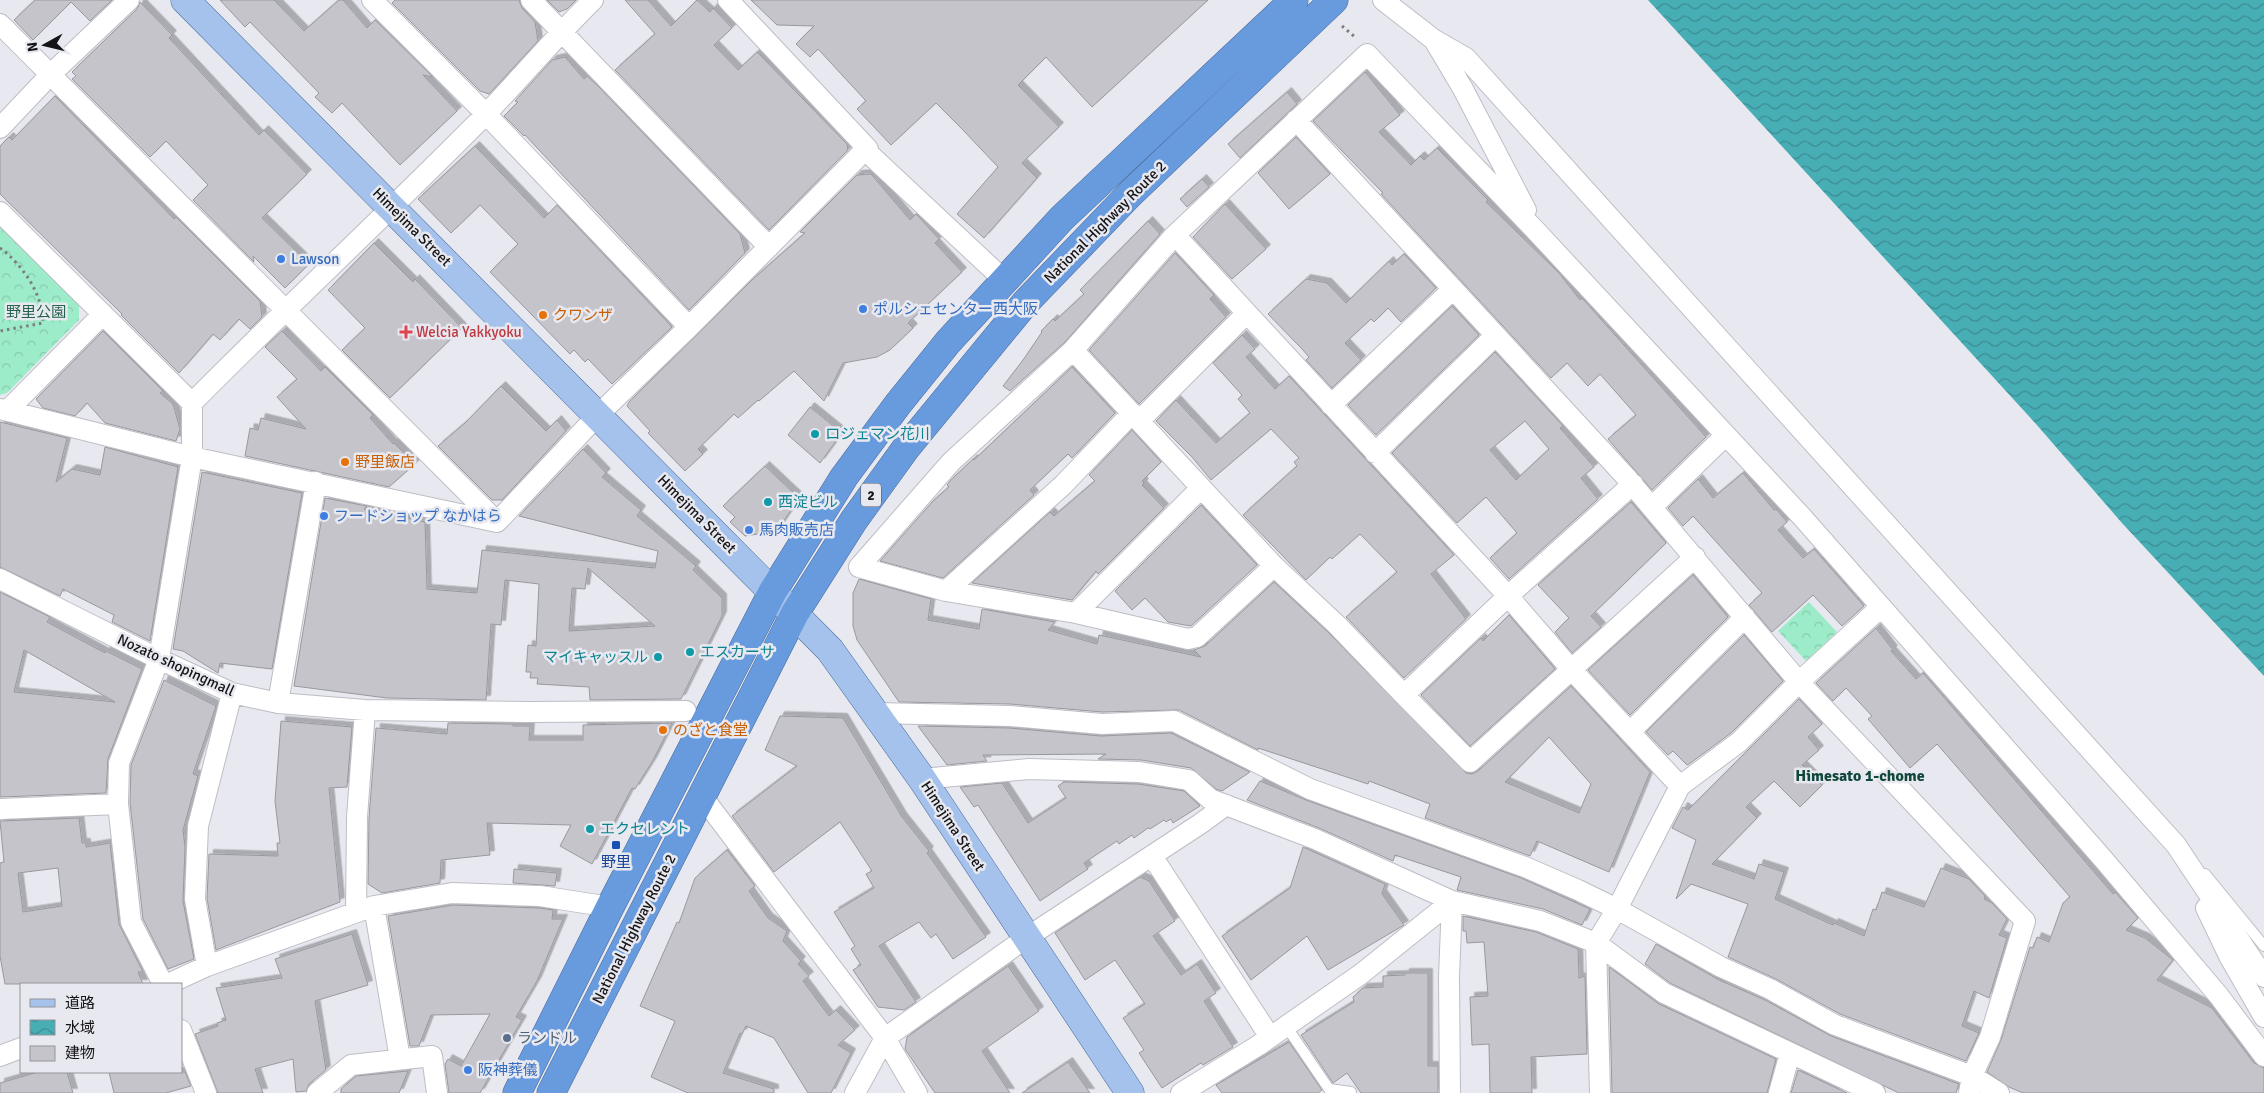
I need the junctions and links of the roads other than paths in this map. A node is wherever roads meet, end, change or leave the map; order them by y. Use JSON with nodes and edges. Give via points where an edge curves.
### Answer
{"nodes":[{"id":1,"x":129,"y":0,"type":"edge"},
{"id":2,"x":184,"y":0,"type":"edge"},
{"id":3,"x":372,"y":0,"type":"edge"},
{"id":4,"x":531,"y":0,"type":"edge"},
{"id":5,"x":593,"y":0,"type":"edge"},
{"id":6,"x":728,"y":0,"type":"edge"},
{"id":7,"x":1294,"y":0,"type":"edge"},
{"id":8,"x":1334,"y":0,"type":"edge"},
{"id":9,"x":1383,"y":0,"type":"edge"},
{"id":10,"x":0,"y":24,"type":"edge"},
{"id":11,"x":561,"y":31,"type":"junction"},
{"id":12,"x":1433,"y":38,"type":"junction"},
{"id":13,"x":51,"y":74,"type":"junction"},
{"id":14,"x":486,"y":114,"type":"junction"},
{"id":15,"x":1296,"y":120,"type":"junction"},
{"id":16,"x":0,"y":128,"type":"edge"},
{"id":17,"x":866,"y":150,"type":"junction"},
{"id":18,"x":392,"y":207,"type":"junction"},
{"id":19,"x":0,"y":212,"type":"edge"},
{"id":20,"x":1537,"y":232,"type":"junction"},
{"id":21,"x":1175,"y":235,"type":"junction"},
{"id":22,"x":769,"y":247,"type":"junction"},
{"id":23,"x":1004,"y":280,"type":"junction"},
{"id":24,"x":1453,"y":289,"type":"junction"},
{"id":25,"x":285,"y":309,"type":"junction"},
{"id":26,"x":1247,"y":313,"type":"junction"},
{"id":27,"x":103,"y":314,"type":"junction"},
{"id":28,"x":689,"y":327,"type":"junction"},
{"id":29,"x":1495,"y":336,"type":"junction"},
{"id":30,"x":1073,"y":350,"type":"junction"},
{"id":31,"x":192,"y":403,"type":"junction"},
{"id":32,"x":1331,"y":405,"type":"junction"},
{"id":33,"x":3,"y":410,"type":"edge"},
{"id":34,"x":598,"y":415,"type":"junction"},
{"id":35,"x":1135,"y":417,"type":"junction"},
{"id":36,"x":1726,"y":435,"type":"junction"},
{"id":37,"x":1375,"y":453,"type":"junction"},
{"id":38,"x":192,"y":456,"type":"junction"},
{"id":39,"x":316,"y":482,"type":"junction"},
{"id":40,"x":1633,"y":484,"type":"junction"},
{"id":41,"x":1200,"y":489,"type":"junction"},
{"id":42,"x":1652,"y":507,"type":"junction"},
{"id":43,"x":497,"y":522,"type":"junction"},
{"id":44,"x":1695,"y":557,"type":"junction"},
{"id":45,"x":1274,"y":566,"type":"junction"},
{"id":46,"x":0,"y":578,"type":"edge"},
{"id":47,"x":773,"y":591,"type":"junction"},
{"id":48,"x":946,"y":591,"type":"junction"},
{"id":49,"x":1508,"y":596,"type":"junction"},
{"id":50,"x":1881,"y":607,"type":"junction"},
{"id":51,"x":795,"y":613,"type":"junction"},
{"id":52,"x":1076,"y":613,"type":"junction"},
{"id":53,"x":1745,"y":617,"type":"junction"},
{"id":54,"x":159,"y":660,"type":"junction"},
{"id":55,"x":1570,"y":669,"type":"junction"},
{"id":56,"x":1799,"y":682,"type":"junction"},
{"id":57,"x":232,"y":693,"type":"junction"},
{"id":58,"x":1404,"y":695,"type":"junction"},
{"id":59,"x":278,"y":703,"type":"junction"},
{"id":60,"x":365,"y":710,"type":"junction"},
{"id":61,"x":686,"y":711,"type":"dead end"},
{"id":62,"x":876,"y":713,"type":"junction"},
{"id":63,"x":1630,"y":732,"type":"junction"},
{"id":64,"x":922,"y":779,"type":"junction"},
{"id":65,"x":1680,"y":786,"type":"junction"},
{"id":66,"x":701,"y":795,"type":"junction"},
{"id":67,"x":118,"y":804,"type":"junction"},
{"id":68,"x":1226,"y":805,"type":"junction"},
{"id":69,"x":0,"y":809,"type":"edge"},
{"id":70,"x":2176,"y":845,"type":"junction"},
{"id":71,"x":1152,"y":856,"type":"junction"},
{"id":72,"x":1452,"y":901,"type":"junction"},
{"id":73,"x":610,"y":907,"type":"junction"},
{"id":74,"x":365,"y":909,"type":"junction"},
{"id":75,"x":1617,"y":909,"type":"junction"},
{"id":76,"x":1026,"y":938,"type":"junction"},
{"id":77,"x":1596,"y":943,"type":"junction"},
{"id":78,"x":2264,"y":946,"type":"edge"},
{"id":79,"x":207,"y":966,"type":"junction"},
{"id":80,"x":2264,"y":977,"type":"edge"},
{"id":81,"x":162,"y":983,"type":"edge"},
{"id":82,"x":170,"y":983,"type":"edge"},
{"id":83,"x":2264,"y":1017,"type":"edge"},
{"id":84,"x":1278,"y":1032,"type":"junction"},
{"id":85,"x":182,"y":1033,"type":"edge"},
{"id":86,"x":885,"y":1038,"type":"junction"},
{"id":87,"x":20,"y":1048,"type":"edge"},
{"id":88,"x":1790,"y":1053,"type":"junction"},
{"id":89,"x":0,"y":1056,"type":"edge"},
{"id":90,"x":2264,"y":1056,"type":"edge"},
{"id":91,"x":400,"y":1059,"type":"junction"},
{"id":92,"x":1971,"y":1084,"type":"edge"},
{"id":93,"x":1352,"y":1092,"type":"edge"},
{"id":94,"x":206,"y":1093,"type":"edge"},
{"id":95,"x":317,"y":1093,"type":"edge"},
{"id":96,"x":437,"y":1093,"type":"edge"},
{"id":97,"x":517,"y":1093,"type":"edge"},
{"id":98,"x":551,"y":1093,"type":"edge"},
{"id":99,"x":856,"y":1093,"type":"edge"},
{"id":100,"x":917,"y":1093,"type":"edge"},
{"id":101,"x":1130,"y":1093,"type":"edge"},
{"id":102,"x":1181,"y":1093,"type":"edge"},
{"id":103,"x":1450,"y":1093,"type":"edge"},
{"id":104,"x":1600,"y":1093,"type":"edge"},
{"id":105,"x":1779,"y":1093,"type":"edge"},
{"id":106,"x":1875,"y":1093,"type":"edge"},
{"id":107,"x":1999,"y":1093,"type":"edge"}],
"edges":[{"from":1,"to":13,"type":"street"},
{"from":2,"to":18,"type":"main road","name":"Himejima Street"},
{"from":3,"to":14,"type":"street"},
{"from":4,"to":11,"type":"street"},
{"from":5,"to":11,"type":"street"},
{"from":6,"to":17,"type":"street"},
{"from":7,"to":23,"type":"highway","name":"National Highway Route 2","number":"2","via":[[1062,218]]},
{"from":8,"to":51,"type":"highway","name":"National Highway Route 2","number":"2","via":[[1130,194],[1026,302],[906,448],[854,520]]},
{"from":9,"to":12,"type":"street"},
{"from":10,"to":13,"type":"street"},
{"from":11,"to":14,"type":"street"},
{"from":11,"to":22,"type":"street"},
{"from":12,"to":20,"type":"street"},
{"from":12,"to":70,"type":"street","via":[[1466,58]]},
{"from":13,"to":16,"type":"street"},
{"from":13,"to":25,"type":"street"},
{"from":14,"to":18,"type":"street"},
{"from":14,"to":28,"type":"street"},
{"from":15,"to":20,"type":"street","via":[[1367,54]]},
{"from":15,"to":21,"type":"street"},
{"from":15,"to":24,"type":"street"},
{"from":17,"to":22,"type":"street"},
{"from":17,"to":23,"type":"street"},
{"from":18,"to":25,"type":"street"},
{"from":18,"to":34,"type":"main road","name":"Himejima Street"},
{"from":19,"to":27,"type":"street"},
{"from":20,"to":36,"type":"street"},
{"from":21,"to":26,"type":"street"},
{"from":21,"to":30,"type":"street"},
{"from":22,"to":28,"type":"street"},
{"from":23,"to":47,"type":"highway","name":"National Highway Route 2","number":"2","via":[[898,404],[844,477]]},
{"from":24,"to":29,"type":"street"},
{"from":24,"to":32,"type":"street"},
{"from":25,"to":31,"type":"street"},
{"from":25,"to":43,"type":"street"},
{"from":26,"to":32,"type":"street"},
{"from":26,"to":35,"type":"street"},
{"from":27,"to":31,"type":"street"},
{"from":27,"to":33,"type":"street"},
{"from":28,"to":34,"type":"street"},
{"from":29,"to":37,"type":"street"},
{"from":29,"to":40,"type":"street"},
{"from":30,"to":35,"type":"street"},
{"from":30,"to":48,"type":"street","via":[[951,462],[859,567]]},
{"from":31,"to":38,"type":"street"},
{"from":32,"to":37,"type":"street"},
{"from":33,"to":38,"type":"street"},
{"from":34,"to":43,"type":"street"},
{"from":34,"to":47,"type":"main road","name":"Himejima Street"},
{"from":35,"to":41,"type":"street"},
{"from":35,"to":48,"type":"street"},
{"from":36,"to":42,"type":"street"},
{"from":36,"to":50,"type":"street"},
{"from":37,"to":49,"type":"street"},
{"from":38,"to":39,"type":"street"},
{"from":38,"to":54,"type":"street"},
{"from":39,"to":43,"type":"street"},
{"from":39,"to":59,"type":"street"},
{"from":40,"to":42,"type":"street"},
{"from":40,"to":49,"type":"street"},
{"from":41,"to":45,"type":"street"},
{"from":41,"to":52,"type":"street"},
{"from":42,"to":44,"type":"street"},
{"from":44,"to":53,"type":"street"},
{"from":44,"to":55,"type":"street"},
{"from":45,"to":52,"type":"street","via":[[1197,638],[1188,639]]},
{"from":45,"to":58,"type":"street"},
{"from":46,"to":54,"type":"street","name":"Nozato shopingmall"},
{"from":47,"to":51,"type":"main road","name":"Himejima Street"},
{"from":47,"to":73,"type":"highway","name":"National Highway Route 2","number":"2"},
{"from":48,"to":52,"type":"street"},
{"from":49,"to":55,"type":"street"},
{"from":49,"to":58,"type":"street"},
{"from":50,"to":56,"type":"street"},
{"from":50,"to":90,"type":"street","via":[[2104,860],[2219,996]]},
{"from":51,"to":62,"type":"main road","name":"Himejima Street","via":[[830,650]]},
{"from":51,"to":66,"type":"highway","name":"National Highway Route 2","number":"2"},
{"from":53,"to":56,"type":"street"},
{"from":53,"to":63,"type":"street"},
{"from":54,"to":57,"type":"street","name":"Nozato shopingmall"},
{"from":54,"to":67,"type":"street","via":[[119,763]]},
{"from":55,"to":58,"type":"street","via":[[1470,762]]},
{"from":55,"to":63,"type":"street"},
{"from":56,"to":65,"type":"street","via":[[1739,742]]},
{"from":56,"to":92,"type":"street","via":[[2025,921],[1990,1037]]},
{"from":57,"to":59,"type":"street","name":"Nozato shopingmall"},
{"from":57,"to":79,"type":"street","via":[[198,826],[195,899]]},
{"from":59,"to":60,"type":"street","name":"Nozato shopingmall"},
{"from":60,"to":61,"type":"street","name":"Nozato shopingmall"},
{"from":60,"to":74,"type":"street","via":[[357,817]]},
{"from":62,"to":64,"type":"main road","name":"Himejima Street"},
{"from":62,"to":75,"type":"street","via":[[1010,716],[1102,724],[1174,721],[1310,789],[1525,867]]},
{"from":63,"to":65,"type":"street"},
{"from":64,"to":68,"type":"street","via":[[1029,769],[1139,772],[1189,780],[1210,799]]},
{"from":64,"to":76,"type":"main road","name":"Himejima Street"},
{"from":65,"to":75,"type":"street"},
{"from":66,"to":86,"type":"street"},
{"from":66,"to":98,"type":"highway","name":"National Highway Route 2","number":"2"},
{"from":67,"to":69,"type":"street"},
{"from":67,"to":81,"type":"street","via":[[130,922]]},
{"from":68,"to":71,"type":"street"},
{"from":68,"to":72,"type":"street","via":[[1316,839]]},
{"from":70,"to":78,"type":"lane","via":[[2210,879]]},
{"from":70,"to":80,"type":"street"},
{"from":70,"to":83,"type":"street","via":[[2229,956]]},
{"from":71,"to":76,"type":"street"},
{"from":71,"to":84,"type":"street"},
{"from":72,"to":77,"type":"street","via":[[1540,921]]},
{"from":72,"to":84,"type":"street","via":[[1361,974]]},
{"from":72,"to":103,"type":"street","via":[[1448,977]]},
{"from":73,"to":74,"type":"street","via":[[540,896],[452,893]]},
{"from":73,"to":97,"type":"highway","name":"National Highway Route 2","number":"2"},
{"from":74,"to":79,"type":"street"},
{"from":74,"to":91,"type":"street"},
{"from":75,"to":77,"type":"street"},
{"from":75,"to":92,"type":"street","via":[[1835,1025]]},
{"from":76,"to":86,"type":"street"},
{"from":76,"to":101,"type":"main road","name":"Himejima Street"},
{"from":77,"to":88,"type":"street","via":[[1664,993]]},
{"from":77,"to":104,"type":"street"},
{"from":79,"to":82,"type":"street"},
{"from":84,"to":93,"type":"lane","via":[[1329,1089]]},
{"from":84,"to":102,"type":"street"},
{"from":85,"to":94,"type":"street"},
{"from":86,"to":99,"type":"street"},
{"from":86,"to":100,"type":"street"},
{"from":87,"to":89,"type":"street"},
{"from":88,"to":105,"type":"street"},
{"from":88,"to":106,"type":"street"},
{"from":91,"to":95,"type":"street","via":[[351,1065]]},
{"from":91,"to":96,"type":"street","via":[[432,1056]]},
{"from":92,"to":107,"type":"street"}]}
